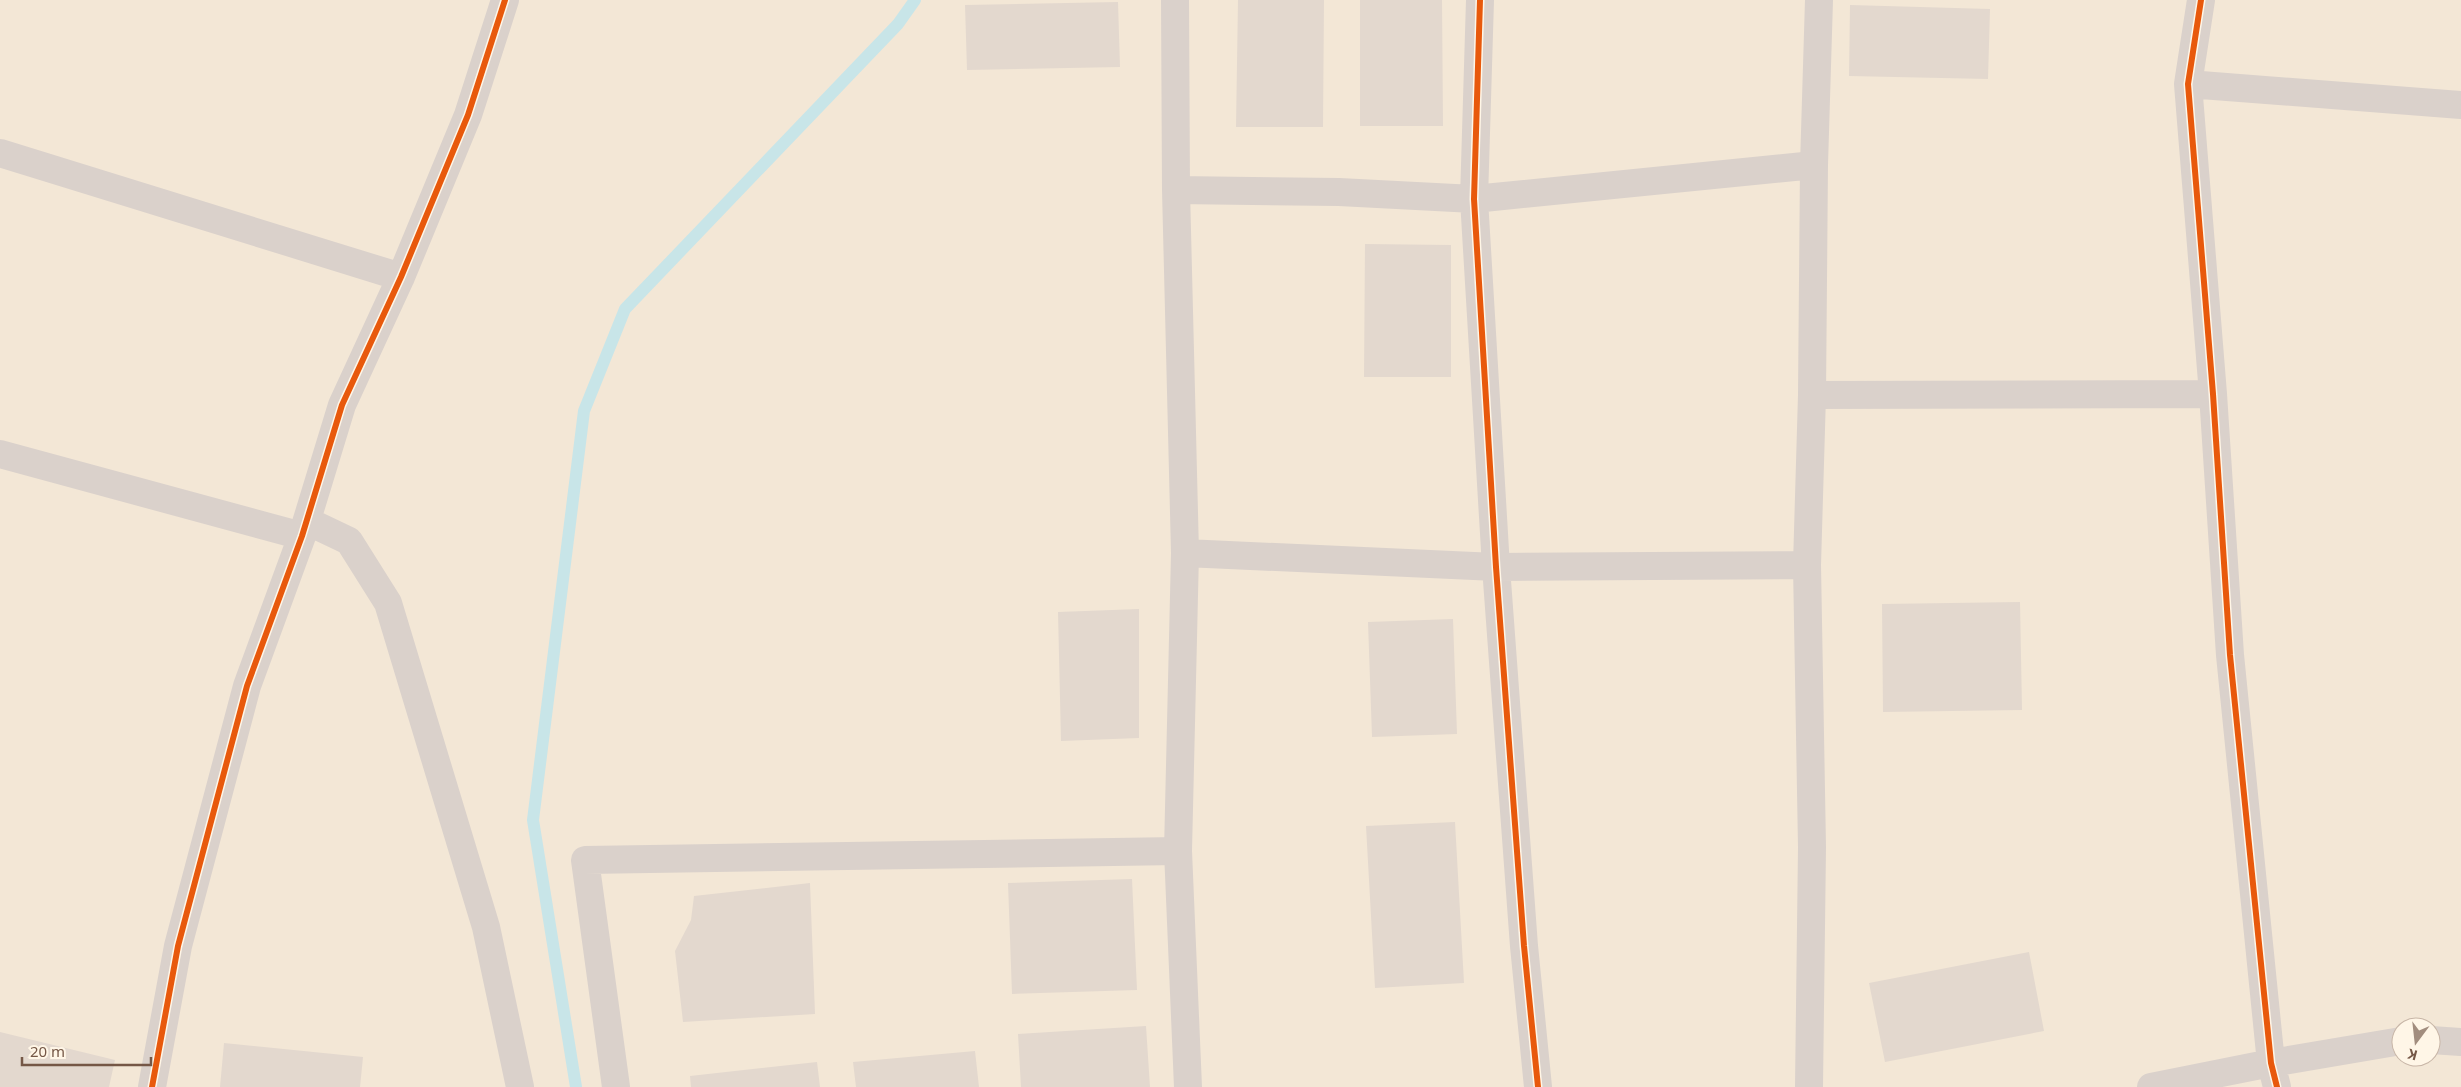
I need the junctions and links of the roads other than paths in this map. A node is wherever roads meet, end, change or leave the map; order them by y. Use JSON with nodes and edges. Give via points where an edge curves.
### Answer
{"nodes":[{"id":1,"x":505,"y":0,"type":"edge"},
{"id":2,"x":1175,"y":0,"type":"edge"},
{"id":3,"x":1480,"y":0,"type":"edge"},
{"id":4,"x":1819,"y":0,"type":"edge"},
{"id":5,"x":2201,"y":0,"type":"edge"},
{"id":6,"x":2188,"y":84,"type":"junction"},
{"id":7,"x":2461,"y":105,"type":"edge"},
{"id":8,"x":0,"y":154,"type":"edge"},
{"id":9,"x":1814,"y":165,"type":"junction"},
{"id":10,"x":1176,"y":190,"type":"junction"},
{"id":11,"x":1474,"y":199,"type":"junction"},
{"id":12,"x":401,"y":277,"type":"junction"},
{"id":13,"x":2213,"y":394,"type":"junction"},
{"id":14,"x":1812,"y":395,"type":"junction"},
{"id":15,"x":0,"y":454,"type":"edge"},
{"id":16,"x":304,"y":528,"type":"junction"},
{"id":17,"x":1184,"y":553,"type":"junction"},
{"id":18,"x":1807,"y":565,"type":"junction"},
{"id":19,"x":1496,"y":567,"type":"junction"},
{"id":20,"x":1178,"y":851,"type":"junction"},
{"id":21,"x":2441,"y":1041,"type":"edge"},
{"id":22,"x":2461,"y":1042,"type":"edge"},
{"id":23,"x":2391,"y":1044,"type":"edge"},
{"id":24,"x":2274,"y":1075,"type":"edge"},
{"id":25,"x":152,"y":1087,"type":"edge"},
{"id":26,"x":520,"y":1087,"type":"edge"},
{"id":27,"x":616,"y":1087,"type":"edge"},
{"id":28,"x":1188,"y":1087,"type":"edge"},
{"id":29,"x":1538,"y":1087,"type":"edge"},
{"id":30,"x":1809,"y":1087,"type":"edge"},
{"id":31,"x":2152,"y":1087,"type":"edge"}],
"edges":[{"from":1,"to":12,"type":"street","via":[[468,115]]},
{"from":2,"to":10,"type":"street"},
{"from":3,"to":11,"type":"street"},
{"from":4,"to":9,"type":"street"},
{"from":5,"to":6,"type":"street"},
{"from":6,"to":7,"type":"street"},
{"from":6,"to":13,"type":"street"},
{"from":8,"to":12,"type":"street"},
{"from":9,"to":11,"type":"street"},
{"from":9,"to":14,"type":"street"},
{"from":10,"to":11,"type":"street","via":[[1338,192]]},
{"from":10,"to":17,"type":"street"},
{"from":11,"to":19,"type":"street"},
{"from":12,"to":16,"type":"street","via":[[342,405]]},
{"from":13,"to":14,"type":"street"},
{"from":13,"to":24,"type":"street","via":[[2230,655]]},
{"from":14,"to":18,"type":"street"},
{"from":15,"to":16,"type":"street"},
{"from":16,"to":25,"type":"street","via":[[247,686],[178,946]]},
{"from":16,"to":26,"type":"street","via":[[349,541],[388,603],[486,927]]},
{"from":17,"to":19,"type":"street"},
{"from":17,"to":20,"type":"street"},
{"from":18,"to":19,"type":"street"},
{"from":18,"to":30,"type":"street","via":[[1812,847]]},
{"from":19,"to":29,"type":"street","via":[[1524,946]]},
{"from":20,"to":27,"type":"street","via":[[585,860]]},
{"from":20,"to":28,"type":"street"},
{"from":21,"to":22,"type":"street"},
{"from":23,"to":24,"type":"street"},
{"from":24,"to":31,"type":"street"}]}
